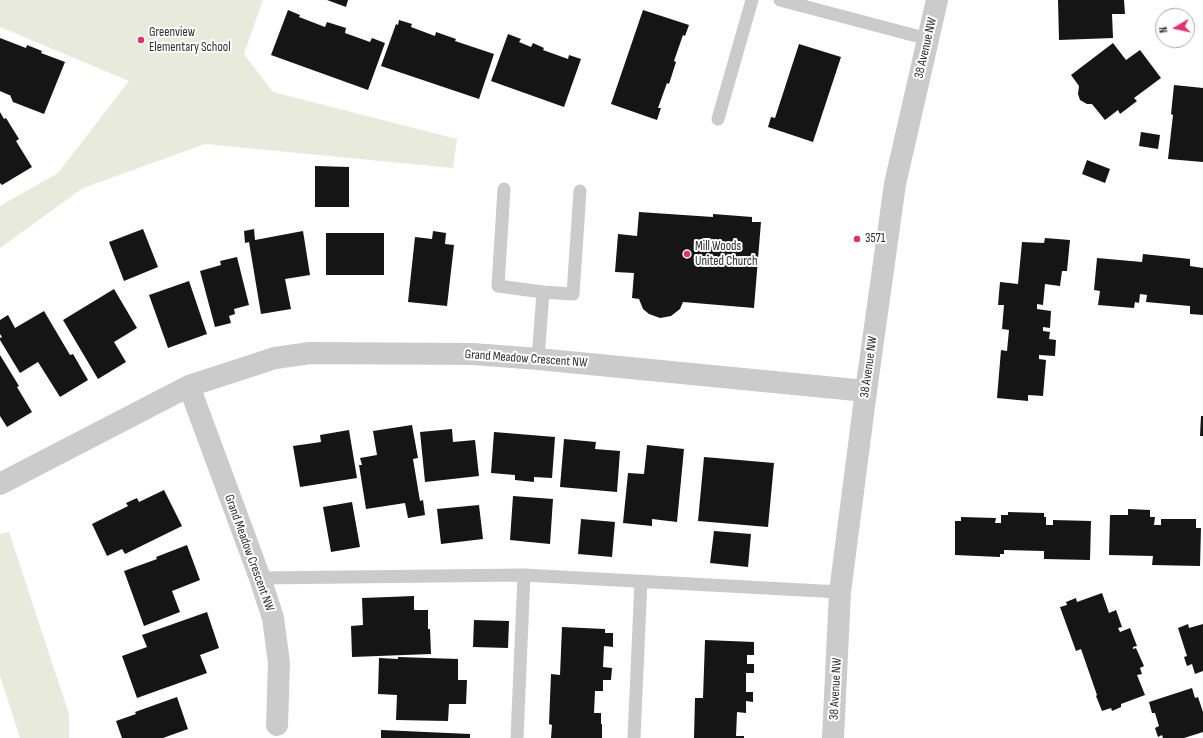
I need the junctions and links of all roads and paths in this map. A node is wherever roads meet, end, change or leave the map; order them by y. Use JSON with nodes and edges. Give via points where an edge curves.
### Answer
{"nodes":[{"id":1,"x":752,"y":0,"type":"edge"},
{"id":2,"x":780,"y":0,"type":"edge"},
{"id":3,"x":937,"y":0,"type":"edge"},
{"id":4,"x":928,"y":39,"type":"junction"},
{"id":5,"x":718,"y":119,"type":"dead end"},
{"id":6,"x":504,"y":189,"type":"dead end"},
{"id":7,"x":580,"y":191,"type":"dead end"},
{"id":8,"x":543,"y":292,"type":"junction"},
{"id":9,"x":538,"y":359,"type":"junction"},
{"id":10,"x":189,"y":386,"type":"junction"},
{"id":11,"x":866,"y":391,"type":"junction"},
{"id":12,"x":0,"y":484,"type":"edge"},
{"id":13,"x":524,"y":575,"type":"junction"},
{"id":14,"x":260,"y":578,"type":"junction"},
{"id":15,"x":641,"y":581,"type":"junction"},
{"id":16,"x":840,"y":592,"type":"junction"},
{"id":17,"x":278,"y":726,"type":"dead end"},
{"id":18,"x":517,"y":738,"type":"edge"},
{"id":19,"x":634,"y":738,"type":"edge"},
{"id":20,"x":833,"y":738,"type":"edge"}],
"edges":[{"from":1,"to":5,"type":"lane"},
{"from":2,"to":4,"type":"lane"},
{"from":3,"to":4,"type":"street","name":"38 Avenue NW"},
{"from":4,"to":11,"type":"street","name":"38 Avenue NW","via":[[895,184]]},
{"from":6,"to":8,"type":"lane","via":[[498,286]]},
{"from":7,"to":8,"type":"lane","via":[[573,294]]},
{"from":8,"to":9,"type":"lane"},
{"from":9,"to":10,"type":"street","name":"Grand Meadow Crescent NW","via":[[473,354],[310,353],[275,358]]},
{"from":9,"to":11,"type":"street","name":"Grand Meadow Crescent NW"},
{"from":10,"to":12,"type":"street","name":"Grand Meadow Crescent NW"},
{"from":10,"to":14,"type":"street","name":"Grand Meadow Crescent NW"},
{"from":11,"to":16,"type":"street","name":"38 Avenue NW"},
{"from":13,"to":14,"type":"lane"},
{"from":13,"to":15,"type":"lane"},
{"from":13,"to":18,"type":"lane"},
{"from":14,"to":17,"type":"street","name":"Grand Meadow Crescent NW","via":[[273,618],[279,664]]},
{"from":15,"to":16,"type":"lane"},
{"from":15,"to":19,"type":"lane"},
{"from":16,"to":20,"type":"street","name":"38 Avenue NW"}]}
